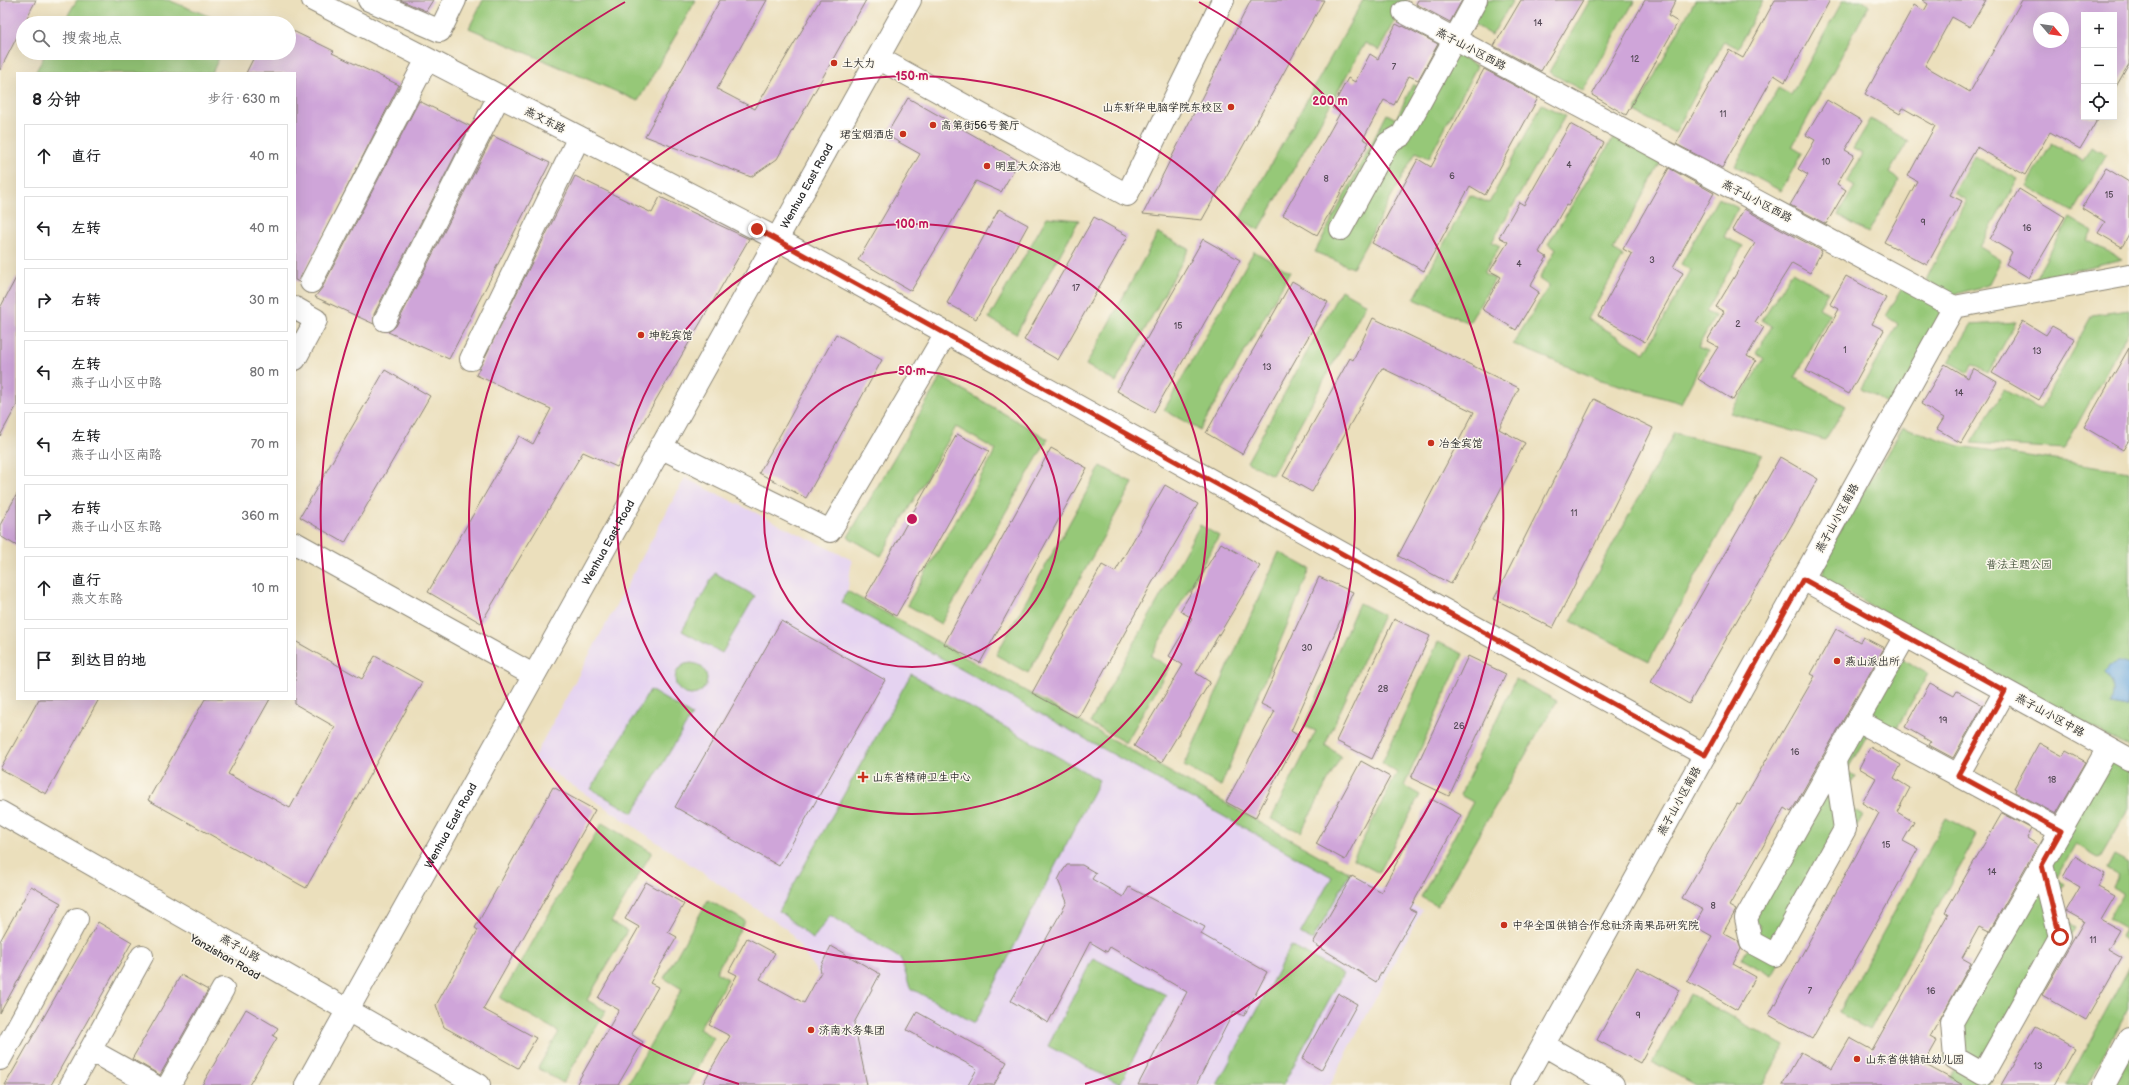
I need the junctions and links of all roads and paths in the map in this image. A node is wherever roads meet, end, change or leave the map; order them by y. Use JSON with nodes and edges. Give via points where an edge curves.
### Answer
{"nodes":[{"id":1,"x":313,"y":0,"type":"edge"},
{"id":2,"x":368,"y":0,"type":"edge"},
{"id":3,"x":455,"y":0,"type":"edge"},
{"id":4,"x":910,"y":0,"type":"edge"},
{"id":5,"x":1223,"y":0,"type":"edge"},
{"id":6,"x":1476,"y":0,"type":"edge"},
{"id":7,"x":1404,"y":12,"type":"dead end"},
{"id":8,"x":357,"y":23,"type":"junction"},
{"id":9,"x":1455,"y":40,"type":"junction"},
{"id":10,"x":878,"y":58,"type":"junction"},
{"id":11,"x":427,"y":59,"type":"junction"},
{"id":12,"x":499,"y":96,"type":"junction"},
{"id":13,"x":579,"y":137,"type":"junction"},
{"id":14,"x":1341,"y":229,"type":"dead end"},
{"id":15,"x":777,"y":239,"type":"junction"},
{"id":16,"x":2129,"y":275,"type":"edge"},
{"id":17,"x":311,"y":282,"type":"dead end"},
{"id":18,"x":1954,"y":307,"type":"junction"},
{"id":19,"x":296,"y":309,"type":"edge"},
{"id":20,"x":385,"y":320,"type":"dead end"},
{"id":21,"x":946,"y":333,"type":"junction"},
{"id":22,"x":296,"y":357,"type":"edge"},
{"id":23,"x":471,"y":359,"type":"dead end"},
{"id":24,"x":660,"y":447,"type":"junction"},
{"id":25,"x":296,"y":544,"type":"edge"},
{"id":26,"x":1803,"y":579,"type":"junction"},
{"id":27,"x":1905,"y":636,"type":"junction"},
{"id":28,"x":533,"y":675,"type":"junction"},
{"id":29,"x":2005,"y":691,"type":"junction"},
{"id":30,"x":1858,"y":721,"type":"junction"},
{"id":31,"x":2108,"y":748,"type":"junction"},
{"id":32,"x":1705,"y":755,"type":"junction"},
{"id":33,"x":2129,"y":759,"type":"edge"},
{"id":34,"x":1835,"y":761,"type":"junction"},
{"id":35,"x":1958,"y":775,"type":"junction"},
{"id":36,"x":0,"y":812,"type":"edge"},
{"id":37,"x":0,"y":828,"type":"edge"},
{"id":38,"x":2061,"y":831,"type":"junction"},
{"id":39,"x":2042,"y":865,"type":"junction"},
{"id":40,"x":77,"y":919,"type":"dead end"},
{"id":41,"x":142,"y":956,"type":"dead end"},
{"id":42,"x":223,"y":989,"type":"dead end"},
{"id":43,"x":344,"y":1017,"type":"junction"},
{"id":44,"x":2129,"y":1039,"type":"edge"},
{"id":45,"x":1544,"y":1045,"type":"junction"},
{"id":46,"x":90,"y":1050,"type":"junction"},
{"id":47,"x":0,"y":1058,"type":"edge"},
{"id":48,"x":71,"y":1085,"type":"edge"},
{"id":49,"x":153,"y":1085,"type":"edge"},
{"id":50,"x":169,"y":1085,"type":"edge"},
{"id":51,"x":306,"y":1085,"type":"edge"},
{"id":52,"x":451,"y":1085,"type":"edge"},
{"id":53,"x":479,"y":1085,"type":"edge"},
{"id":54,"x":1521,"y":1085,"type":"edge"},
{"id":55,"x":1614,"y":1085,"type":"edge"},
{"id":56,"x":2104,"y":1085,"type":"edge"}],
"edges":[{"from":1,"to":8,"type":"street","name":"燕文东路"},
{"from":2,"to":3,"type":"street","via":[[440,31]]},
{"from":2,"to":8,"type":"street"},
{"from":4,"to":10,"type":"street","name":"Wenhua East Road"},
{"from":5,"to":10,"type":"street","via":[[1127,195]]},
{"from":6,"to":9,"type":"street"},
{"from":7,"to":9,"type":"street","name":"燕子山小区西路"},
{"from":8,"to":11,"type":"street","name":"燕文东路"},
{"from":9,"to":14,"type":"street","via":[[1402,135],[1388,143]]},
{"from":9,"to":18,"type":"street","name":"燕子山小区西路"},
{"from":10,"to":15,"type":"street","name":"Wenhua East Road"},
{"from":11,"to":12,"type":"street","name":"燕文东路"},
{"from":11,"to":17,"type":"street"},
{"from":12,"to":13,"type":"street","name":"燕文东路"},
{"from":12,"to":20,"type":"street"},
{"from":13,"to":15,"type":"street","name":"燕文东路"},
{"from":13,"to":23,"type":"street"},
{"from":15,"to":21,"type":"street","name":"燕文东路"},
{"from":15,"to":24,"type":"street","name":"Wenhua East Road"},
{"from":16,"to":18,"type":"street"},
{"from":18,"to":26,"type":"street","name":"燕子山小区南路"},
{"from":19,"to":22,"type":"street","via":[[316,320]]},
{"from":21,"to":24,"type":"street","via":[[830,531]]},
{"from":21,"to":32,"type":"street","name":"燕文东路"},
{"from":24,"to":28,"type":"street","name":"Wenhua East Road"},
{"from":25,"to":28,"type":"street"},
{"from":26,"to":27,"type":"street","name":"燕子山小区中路"},
{"from":26,"to":32,"type":"street","name":"燕子山小区南路"},
{"from":27,"to":29,"type":"street","name":"燕子山小区中路"},
{"from":27,"to":30,"type":"street"},
{"from":28,"to":43,"type":"street","name":"Wenhua East Road"},
{"from":29,"to":31,"type":"street","name":"燕子山小区中路"},
{"from":29,"to":35,"type":"street"},
{"from":30,"to":34,"type":"street"},
{"from":30,"to":35,"type":"street"},
{"from":31,"to":33,"type":"street","name":"燕子山小区中路"},
{"from":31,"to":38,"type":"street"},
{"from":32,"to":45,"type":"street","name":"燕子山小区南路"},
{"from":34,"to":34,"type":"street","via":[[1746,918],[1752,942],[1775,955],[1845,830]]},
{"from":35,"to":38,"type":"street"},
{"from":36,"to":43,"type":"street","name":"燕子山路"},
{"from":37,"to":43,"type":"street","name":"Yanzishan Road"},
{"from":38,"to":39,"type":"street"},
{"from":39,"to":39,"type":"street","via":[[1952,1022],[1955,1058],[1983,1074],[2060,937]]},
{"from":40,"to":47,"type":"street"},
{"from":41,"to":46,"type":"street"},
{"from":42,"to":50,"type":"street"},
{"from":43,"to":51,"type":"street","name":"Wenhua East Road"},
{"from":43,"to":52,"type":"street","name":"Yanzishan Road"},
{"from":43,"to":53,"type":"street","name":"燕子山路"},
{"from":44,"to":56,"type":"street"},
{"from":45,"to":54,"type":"street","name":"燕子山小区南路"},
{"from":45,"to":55,"type":"street"},
{"from":46,"to":48,"type":"street"},
{"from":46,"to":49,"type":"street"}]}
